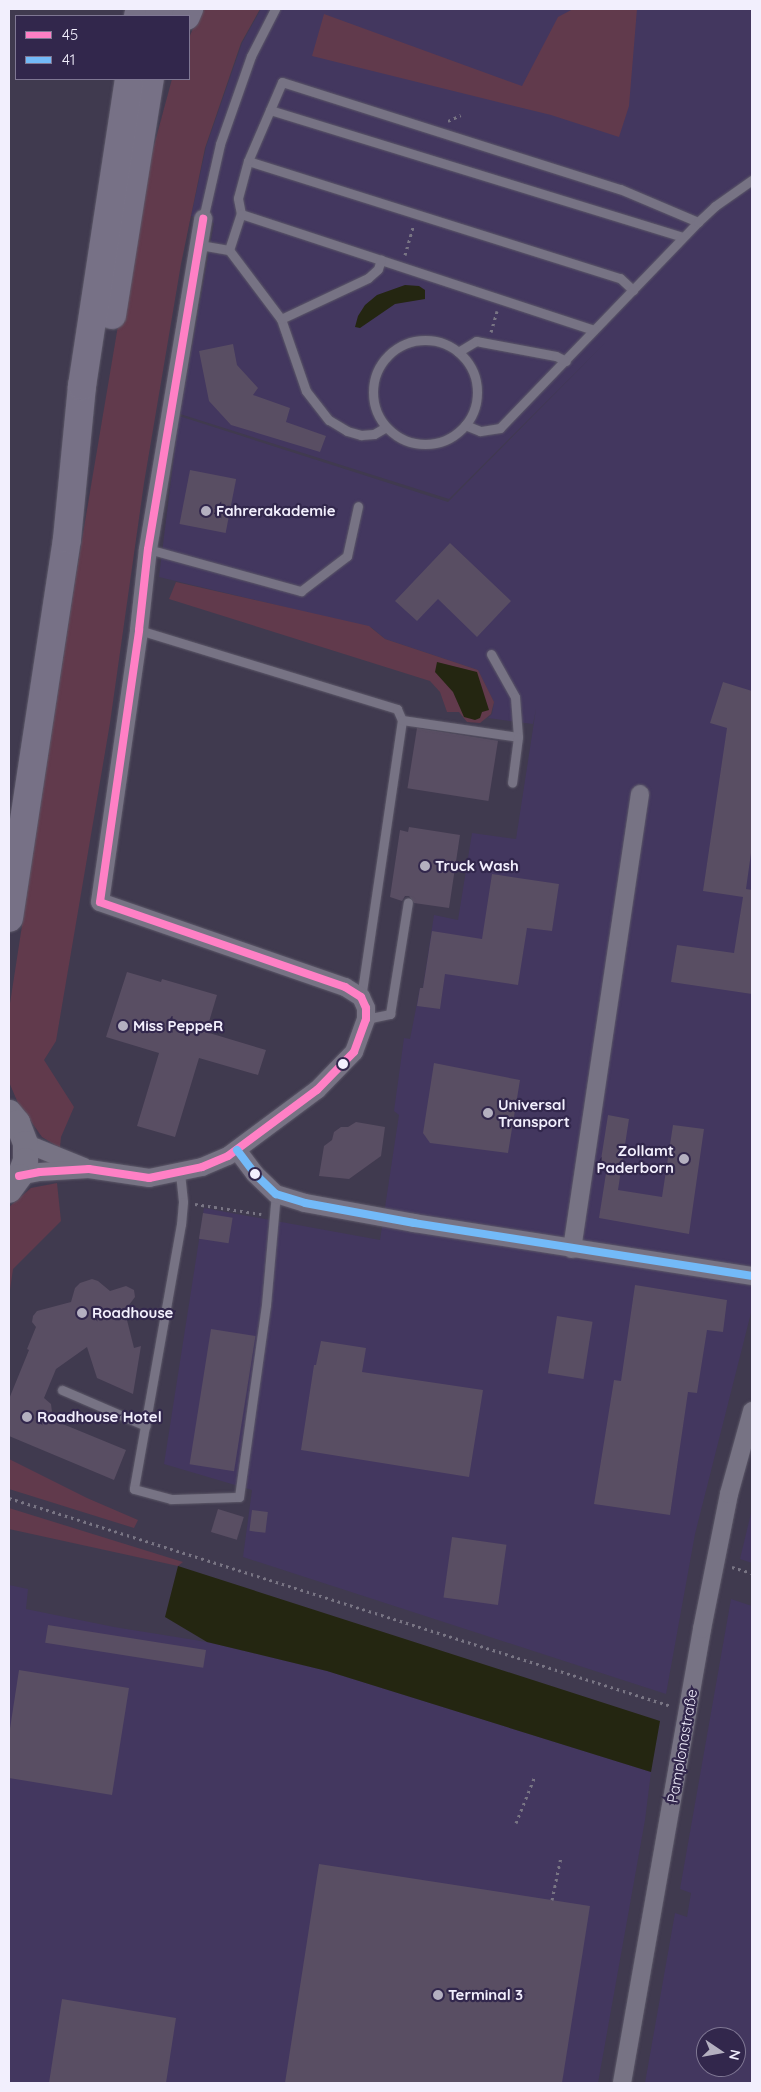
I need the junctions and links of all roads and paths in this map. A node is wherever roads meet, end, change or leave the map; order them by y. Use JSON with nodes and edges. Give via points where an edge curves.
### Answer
{"nodes":[{"id":1,"x":274,"y":9,"type":"edge"},
{"id":2,"x":122,"y":80,"type":"edge"},
{"id":3,"x":129,"y":80,"type":"edge"},
{"id":4,"x":150,"y":80,"type":"edge"},
{"id":5,"x":160,"y":80,"type":"edge"},
{"id":6,"x":270,"y":110,"type":"junction"},
{"id":7,"x":142,"y":130,"type":"junction"},
{"id":8,"x":117,"y":152,"type":"junction"},
{"id":9,"x":248,"y":161,"type":"junction"},
{"id":10,"x":752,"y":180,"type":"edge"},
{"id":11,"x":241,"y":214,"type":"junction"},
{"id":12,"x":417,"y":214,"type":"junction"},
{"id":13,"x":203,"y":220,"type":"joint"},
{"id":14,"x":698,"y":222,"type":"junction"},
{"id":15,"x":683,"y":237,"type":"junction"},
{"id":16,"x":200,"y":245,"type":"junction"},
{"id":17,"x":229,"y":250,"type":"junction"},
{"id":18,"x":381,"y":259,"type":"junction"},
{"id":19,"x":402,"y":266,"type":"junction"},
{"id":20,"x":633,"y":290,"type":"junction"},
{"id":21,"x":501,"y":299,"type":"junction"},
{"id":22,"x":281,"y":319,"type":"junction"},
{"id":23,"x":594,"y":330,"type":"junction"},
{"id":24,"x":488,"y":343,"type":"junction"},
{"id":25,"x":458,"y":352,"type":"junction"},
{"id":26,"x":566,"y":362,"type":"junction"},
{"id":27,"x":465,"y":425,"type":"junction"},
{"id":28,"x":386,"y":427,"type":"junction"},
{"id":29,"x":358,"y":506,"type":"dead end"},
{"id":30,"x":67,"y":539,"type":"junction"},
{"id":31,"x":148,"y":549,"type":"junction"},
{"id":32,"x":139,"y":630,"type":"junction"},
{"id":33,"x":491,"y":654,"type":"dead end"},
{"id":34,"x":402,"y":720,"type":"junction"},
{"id":35,"x":518,"y":737,"type":"junction"},
{"id":36,"x":512,"y":784,"type":"dead end"},
{"id":37,"x":640,"y":794,"type":"dead end"},
{"id":38,"x":408,"y":902,"type":"dead end"},
{"id":39,"x":9,"y":918,"type":"edge"},
{"id":40,"x":362,"y":997,"type":"junction"},
{"id":41,"x":366,"y":1019,"type":"junction"},
{"id":42,"x":9,"y":1112,"type":"edge"},
{"id":43,"x":25,"y":1143,"type":"junction"},
{"id":44,"x":237,"y":1150,"type":"junction"},
{"id":45,"x":89,"y":1169,"type":"junction"},
{"id":46,"x":180,"y":1173,"type":"junction"},
{"id":47,"x":14,"y":1183,"type":"edge"},
{"id":48,"x":276,"y":1194,"type":"junction"},
{"id":49,"x":572,"y":1248,"type":"junction"},
{"id":50,"x":752,"y":1276,"type":"edge"},
{"id":51,"x":62,"y":1390,"type":"dead end"},
{"id":52,"x":752,"y":1411,"type":"edge"},
{"id":53,"x":146,"y":1426,"type":"junction"},
{"id":54,"x":9,"y":1498,"type":"edge"},
{"id":55,"x":732,"y":1567,"type":"dead end"},
{"id":56,"x":752,"y":1573,"type":"edge"},
{"id":57,"x":688,"y":1710,"type":"junction"},
{"id":58,"x":535,"y":1776,"type":"dead end"},
{"id":59,"x":516,"y":1823,"type":"dead end"},
{"id":60,"x":561,"y":1857,"type":"dead end"},
{"id":61,"x":552,"y":1900,"type":"dead end"},
{"id":62,"x":622,"y":2083,"type":"edge"}],
"edges":[{"from":1,"to":13,"type":"lane","via":[[251,56],[220,144]]},
{"from":2,"to":8,"type":"highway"},
{"from":3,"to":8,"type":"highway"},
{"from":4,"to":7,"type":"highway"},
{"from":5,"to":7,"type":"highway"},
{"from":6,"to":9,"type":"lane"},
{"from":6,"to":14,"type":"lane","via":[[282,82],[620,189]]},
{"from":6,"to":15,"type":"lane"},
{"from":7,"to":30,"type":"highway","via":[[100,390]]},
{"from":8,"to":30,"type":"highway","via":[[82,386]]},
{"from":9,"to":11,"type":"lane","via":[[238,198]]},
{"from":9,"to":12,"type":"lane"},
{"from":10,"to":14,"type":"lane"},
{"from":11,"to":17,"type":"lane"},
{"from":11,"to":18,"type":"lane"},
{"from":12,"to":19,"type":"path"},
{"from":12,"to":20,"type":"lane","via":[[620,278]]},
{"from":13,"to":16,"type":"street"},
{"from":14,"to":15,"type":"lane"},
{"from":15,"to":20,"type":"lane"},
{"from":16,"to":17,"type":"lane"},
{"from":16,"to":31,"type":"street"},
{"from":17,"to":22,"type":"lane"},
{"from":18,"to":19,"type":"lane"},
{"from":18,"to":22,"type":"lane","via":[[378,269],[368,278]]},
{"from":19,"to":21,"type":"lane"},
{"from":20,"to":23,"type":"lane"},
{"from":21,"to":23,"type":"lane"},
{"from":21,"to":24,"type":"path"},
{"from":22,"to":28,"type":"lane","via":[[306,392],[329,420],[361,435],[374,434]]},
{"from":23,"to":26,"type":"lane"},
{"from":24,"to":25,"type":"lane","via":[[476,341]]},
{"from":24,"to":26,"type":"lane","via":[[556,356]]},
{"from":25,"to":27,"type":"lane","via":[[476,381],[475,404]]},
{"from":25,"to":28,"type":"lane","via":[[438,341],[420,340],[404,344],[385,358],[373,391],[378,413]]},
{"from":26,"to":27,"type":"lane","via":[[500,428],[480,431]]},
{"from":27,"to":28,"type":"lane","via":[[447,439],[424,444],[401,438]]},
{"from":29,"to":31,"type":"lane","via":[[347,556],[301,591]]},
{"from":30,"to":39,"type":"highway"},
{"from":31,"to":32,"type":"street"},
{"from":32,"to":34,"type":"lane","via":[[397,709]]},
{"from":32,"to":40,"type":"street","via":[[100,902],[345,987]]},
{"from":33,"to":35,"type":"lane","via":[[515,697]]},
{"from":34,"to":35,"type":"lane"},
{"from":34,"to":40,"type":"lane"},
{"from":35,"to":36,"type":"lane"},
{"from":37,"to":49,"type":"street"},
{"from":38,"to":41,"type":"lane","via":[[390,1014]]},
{"from":40,"to":41,"type":"street"},
{"from":41,"to":44,"type":"street","via":[[354,1052],[317,1090]]},
{"from":42,"to":43,"type":"main road","via":[[17,1122]]},
{"from":43,"to":45,"type":"street"},
{"from":43,"to":47,"type":"main road","via":[[25,1160]]},
{"from":44,"to":46,"type":"street","via":[[202,1167]]},
{"from":44,"to":48,"type":"street"},
{"from":45,"to":46,"type":"street","via":[[149,1178]]},
{"from":45,"to":47,"type":"street","via":[[40,1172]]},
{"from":46,"to":53,"type":"lane","via":[[181,1224]]},
{"from":48,"to":49,"type":"street","via":[[305,1203],[396,1220]]},
{"from":48,"to":53,"type":"lane","via":[[266,1305],[239,1497],[171,1499],[134,1489]]},
{"from":49,"to":50,"type":"street"},
{"from":51,"to":53,"type":"lane"},
{"from":52,"to":57,"type":"street","name":"Pamplonastraße","via":[[729,1494]]},
{"from":54,"to":57,"type":"path"},
{"from":55,"to":56,"type":"path"},
{"from":57,"to":62,"type":"street","name":"Pamplonastraße"},
{"from":58,"to":59,"type":"path"},
{"from":60,"to":61,"type":"path"}]}
